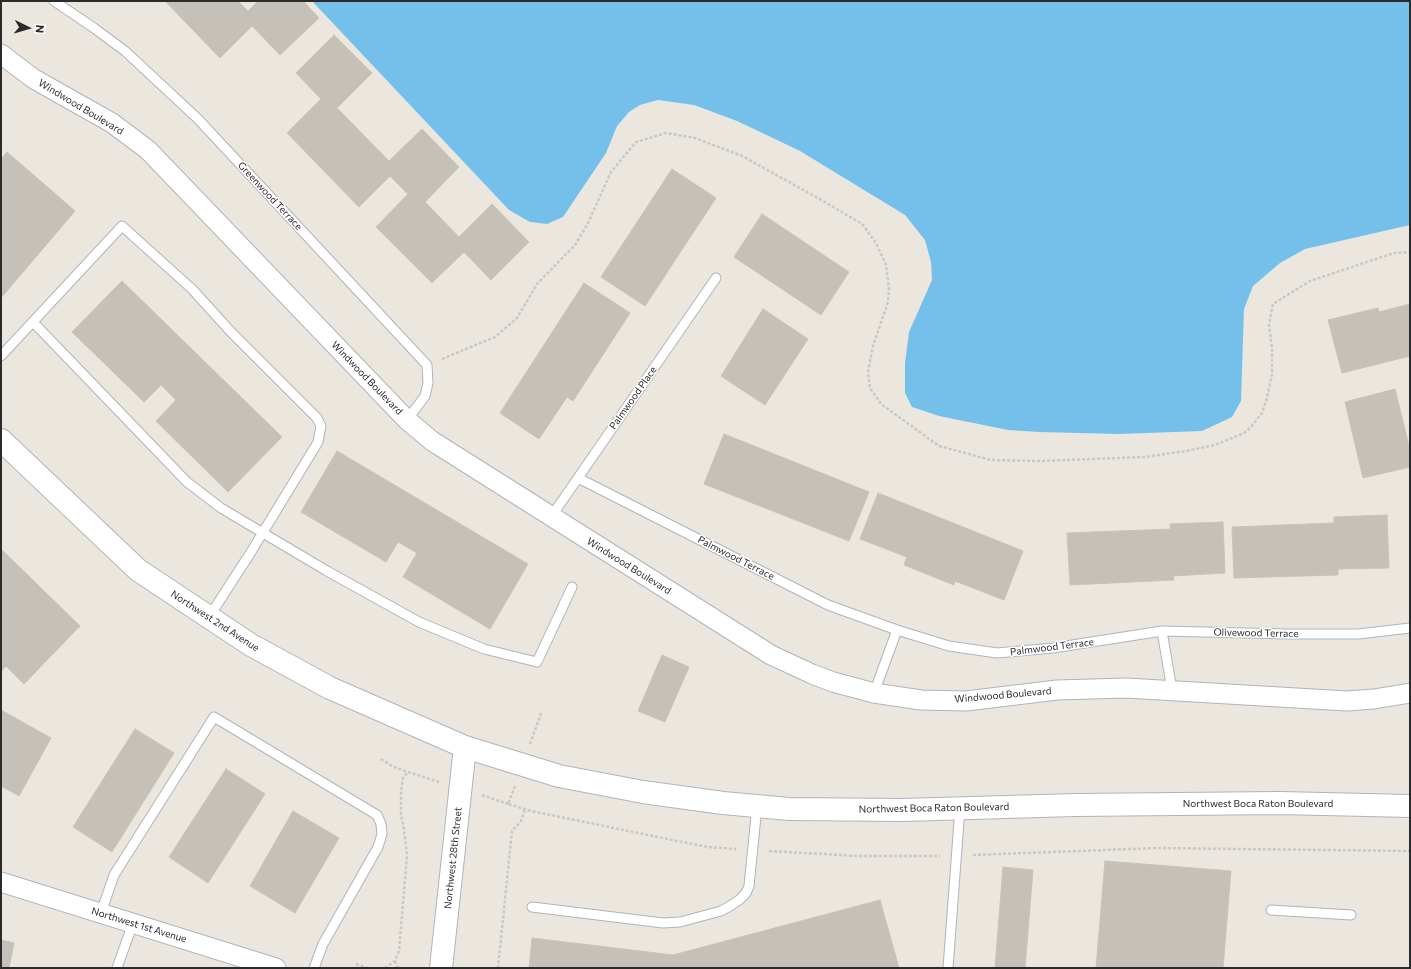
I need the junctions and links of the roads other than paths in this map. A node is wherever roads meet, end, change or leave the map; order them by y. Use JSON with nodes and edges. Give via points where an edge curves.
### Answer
{"nodes":[{"id":1,"x":54,"y":1,"type":"edge"},
{"id":2,"x":1,"y":54,"type":"edge"},
{"id":3,"x":716,"y":278,"type":"dead end"},
{"id":4,"x":33,"y":322,"type":"junction"},
{"id":5,"x":1,"y":356,"type":"edge"},
{"id":6,"x":407,"y":420,"type":"junction"},
{"id":7,"x":1,"y":440,"type":"edge"},
{"id":8,"x":578,"y":478,"type":"junction"},
{"id":9,"x":551,"y":517,"type":"junction"},
{"id":10,"x":262,"y":533,"type":"junction"},
{"id":11,"x":572,"y":587,"type":"dead end"},
{"id":12,"x":209,"y":617,"type":"junction"},
{"id":13,"x":1410,"y":628,"type":"edge"},
{"id":14,"x":897,"y":630,"type":"junction"},
{"id":15,"x":1162,"y":631,"type":"junction"},
{"id":16,"x":1172,"y":690,"type":"junction"},
{"id":17,"x":874,"y":693,"type":"junction"},
{"id":18,"x":1410,"y":693,"type":"edge"},
{"id":19,"x":465,"y":747,"type":"junction"},
{"id":20,"x":757,"y":806,"type":"junction"},
{"id":21,"x":1410,"y":806,"type":"edge"},
{"id":22,"x":960,"y":808,"type":"junction"},
{"id":23,"x":1,"y":882,"type":"edge"},
{"id":24,"x":532,"y":907,"type":"dead end"},
{"id":25,"x":1271,"y":910,"type":"dead end"},
{"id":26,"x":101,"y":913,"type":"junction"},
{"id":27,"x":1351,"y":915,"type":"dead end"},
{"id":28,"x":133,"y":923,"type":"junction"},
{"id":29,"x":244,"y":963,"type":"edge"},
{"id":30,"x":117,"y":968,"type":"edge"},
{"id":31,"x":276,"y":968,"type":"edge"},
{"id":32,"x":314,"y":968,"type":"edge"},
{"id":33,"x":441,"y":968,"type":"edge"},
{"id":34,"x":948,"y":968,"type":"edge"}],
"edges":[{"from":1,"to":6,"type":"lane","name":"Greenwood Terrace","via":[[125,51],[192,114],[426,365],[428,383],[425,396]]},
{"from":2,"to":6,"type":"street","name":"Windwood Boulevard","via":[[34,79],[112,123],[148,150]]},
{"from":3,"to":8,"type":"lane","name":"Palmwood Place"},
{"from":4,"to":5,"type":"lane"},
{"from":4,"to":10,"type":"lane","via":[[187,482],[221,508]]},
{"from":4,"to":10,"type":"lane","via":[[122,226],[192,288],[231,332],[317,418],[321,426],[318,442]]},
{"from":6,"to":9,"type":"street","name":"Windwood Boulevard","via":[[432,442]]},
{"from":7,"to":12,"type":"street","name":"Northwest 2nd Avenue","via":[[138,570]]},
{"from":8,"to":9,"type":"lane","name":"Palmwood Place"},
{"from":8,"to":14,"type":"lane","name":"Palmwood Terrace","via":[[828,605]]},
{"from":9,"to":17,"type":"street","name":"Windwood Boulevard","via":[[771,655],[833,682]]},
{"from":10,"to":11,"type":"lane","via":[[419,622],[484,649],[537,662]]},
{"from":10,"to":12,"type":"lane"},
{"from":12,"to":19,"type":"street","name":"Northwest 2nd Avenue","via":[[251,645],[330,688]]},
{"from":13,"to":15,"type":"lane","name":"Olivewood Terrace","via":[[1350,634]]},
{"from":14,"to":15,"type":"lane","name":"Palmwood Terrace","via":[[949,646],[996,653],[1053,648]]},
{"from":14,"to":17,"type":"lane"},
{"from":15,"to":16,"type":"lane"},
{"from":16,"to":17,"type":"street","name":"Windwood Boulevard","via":[[1057,690],[966,701],[921,700]]},
{"from":16,"to":18,"type":"street","name":"Windwood Boulevard","via":[[1348,701]]},
{"from":19,"to":20,"type":"street","name":"Northwest Boca Raton Boulevard","via":[[559,776],[643,792]]},
{"from":19,"to":33,"type":"street","name":"Northwest 28th Street"},
{"from":20,"to":22,"type":"street","name":"Northwest Boca Raton Boulevard","via":[[789,809]]},
{"from":20,"to":24,"type":"lane","via":[[749,886],[746,893],[722,911],[680,922],[663,923]]},
{"from":21,"to":22,"type":"street","name":"Northwest Boca Raton Boulevard","via":[[1272,803]]},
{"from":22,"to":34,"type":"lane"},
{"from":23,"to":26,"type":"street","name":"Northwest 1st Avenue"},
{"from":25,"to":27,"type":"lane"},
{"from":26,"to":28,"type":"street","name":"Northwest 1st Avenue"},
{"from":26,"to":32,"type":"lane","via":[[114,874],[214,717],[378,815],[382,834],[378,847],[323,944]]},
{"from":28,"to":29,"type":"street","name":"Northwest 1st Avenue"},
{"from":28,"to":30,"type":"lane"},
{"from":29,"to":31,"type":"street","name":"Northwest 1st Avenue"}]}
